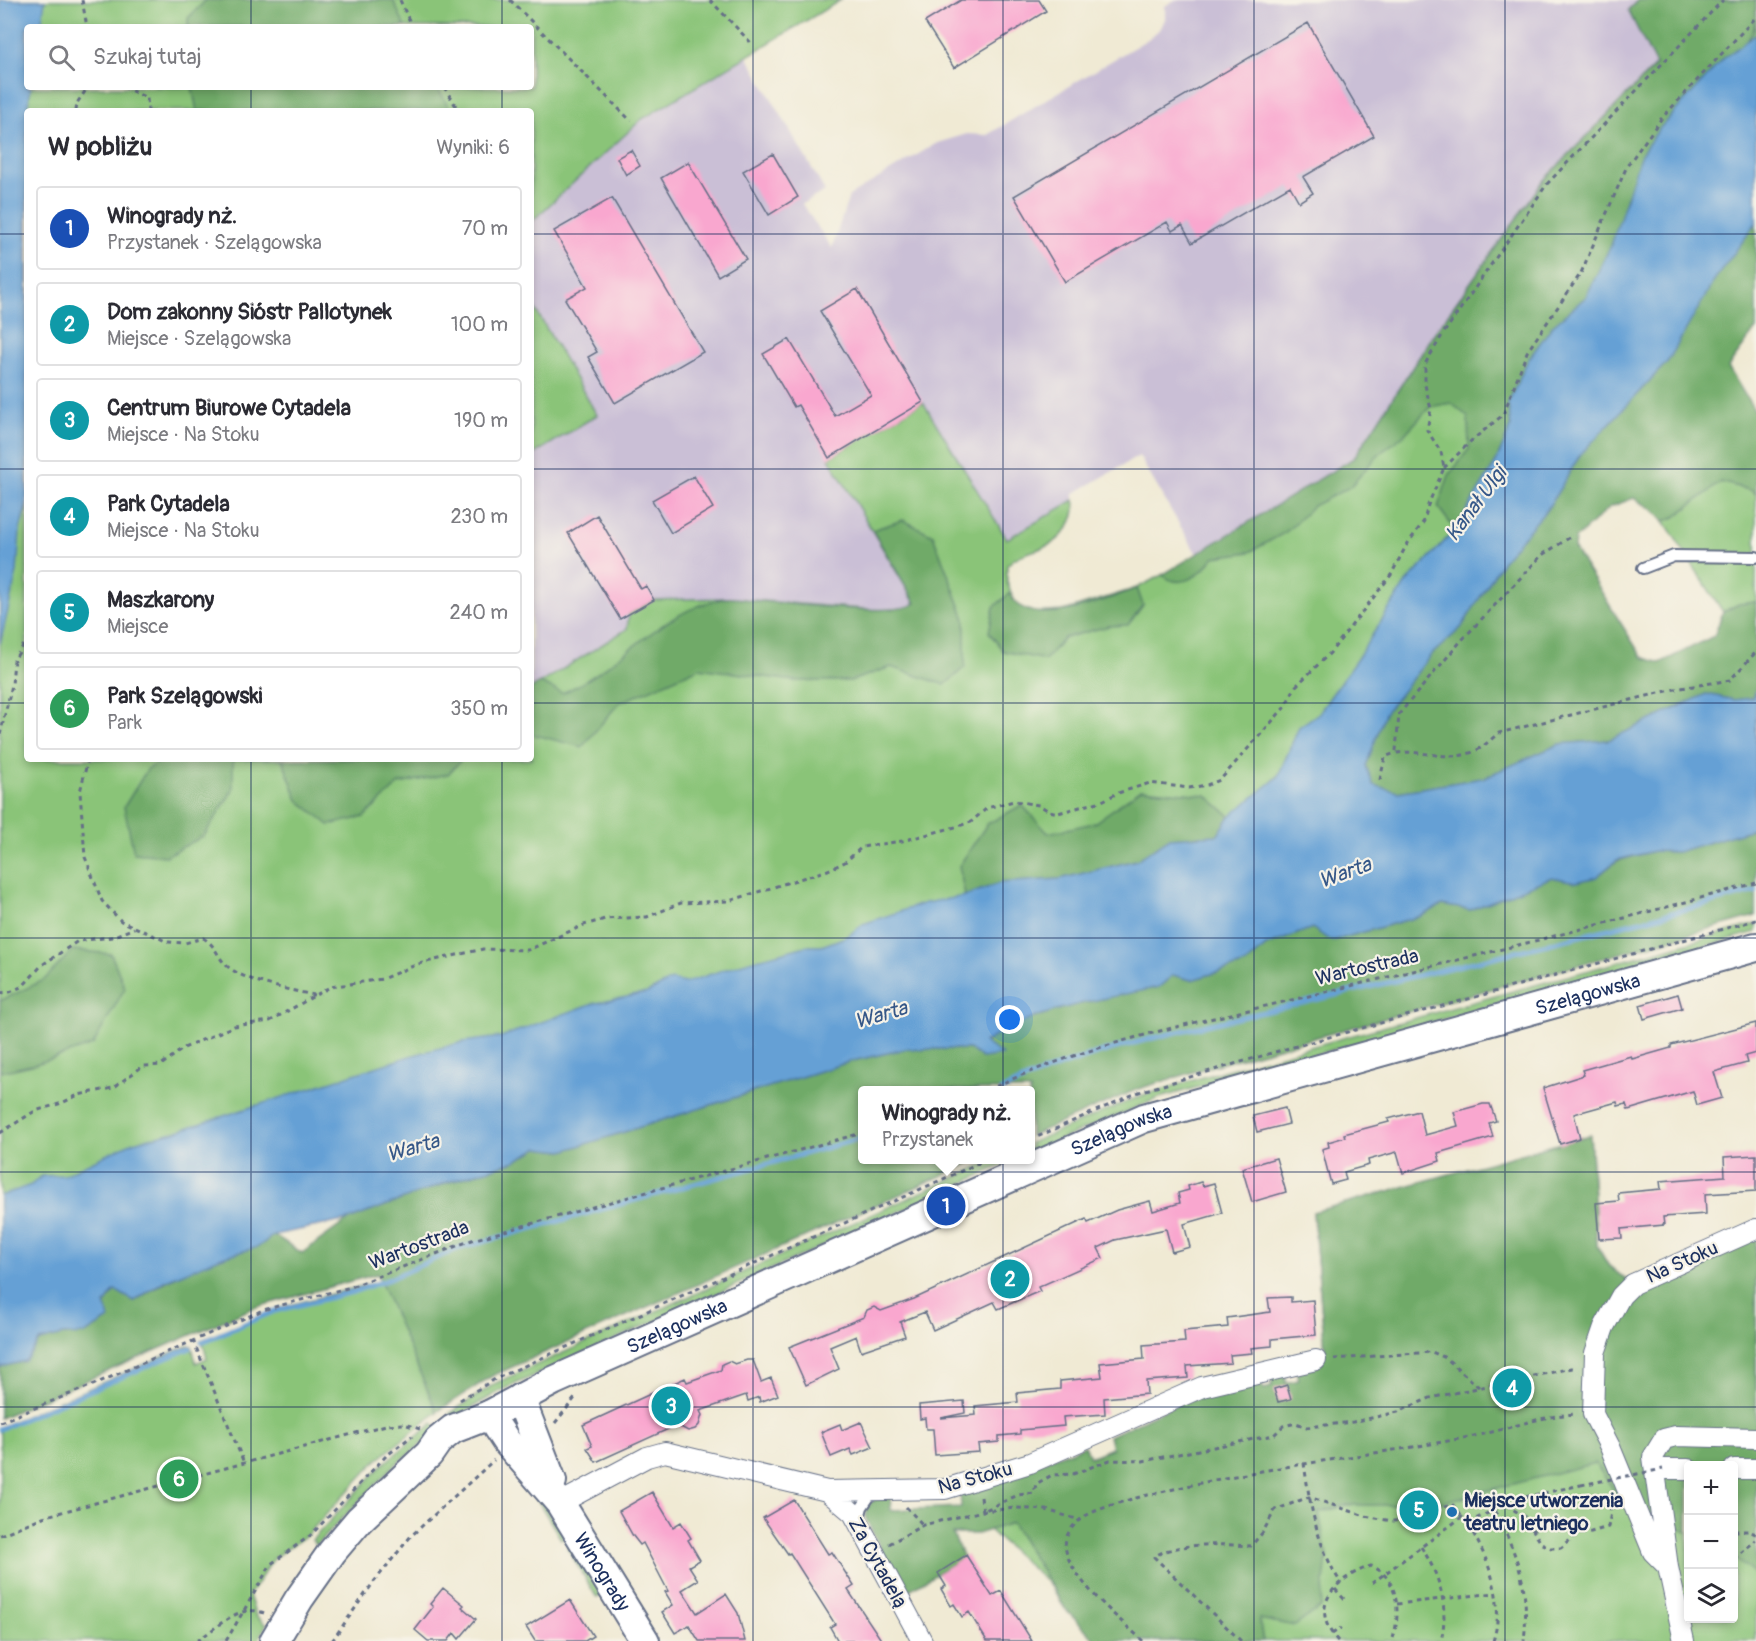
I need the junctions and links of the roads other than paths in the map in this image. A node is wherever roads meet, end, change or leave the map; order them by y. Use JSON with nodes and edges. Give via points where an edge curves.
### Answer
{"nodes":[{"id":1,"x":1756,"y":557,"type":"edge"},
{"id":2,"x":1642,"y":568,"type":"dead end"},
{"id":3,"x":1756,"y":947,"type":"edge"},
{"id":4,"x":1756,"y":1228,"type":"edge"},
{"id":5,"x":1316,"y":1360,"type":"road end"},
{"id":6,"x":520,"y":1398,"type":"junction"},
{"id":7,"x":489,"y":1415,"type":"junction"},
{"id":8,"x":1756,"y":1438,"type":"edge"},
{"id":9,"x":1663,"y":1469,"type":"road end"},
{"id":10,"x":1684,"y":1469,"type":"edge"},
{"id":11,"x":1738,"y":1469,"type":"edge"},
{"id":12,"x":1756,"y":1469,"type":"edge"},
{"id":13,"x":874,"y":1490,"type":"junction"},
{"id":14,"x":826,"y":1491,"type":"junction"},
{"id":15,"x":560,"y":1503,"type":"junction"},
{"id":16,"x":858,"y":1522,"type":"junction"},
{"id":17,"x":1668,"y":1567,"type":"junction"},
{"id":18,"x":279,"y":1632,"type":"edge"},
{"id":19,"x":645,"y":1641,"type":"edge"},
{"id":20,"x":922,"y":1641,"type":"edge"},
{"id":21,"x":1684,"y":1641,"type":"edge"}],
"edges":[{"from":1,"to":2,"type":"lane","via":[[1674,556]]},
{"from":3,"to":6,"type":"street","name":"Szelągowska","via":[[1144,1118]]},
{"from":4,"to":17,"type":"street","name":"Na Stoku","via":[[1633,1284],[1616,1305],[1595,1353],[1593,1414],[1653,1552]]},
{"from":5,"to":13,"type":"street","name":"Na Stoku","via":[[1202,1387],[1030,1463],[961,1486]]},
{"from":6,"to":7,"type":"street","name":"Szelągowska"},
{"from":6,"to":15,"type":"street","name":"Winogrady"},
{"from":7,"to":15,"type":"street","name":"Winogrady","via":[[506,1442]]},
{"from":7,"to":18,"type":"street","name":"Szelągowska","via":[[462,1441],[445,1451],[425,1442],[349,1532]]},
{"from":8,"to":17,"type":"street","via":[[1676,1436],[1664,1439],[1657,1448],[1653,1457]]},
{"from":9,"to":10,"type":"street"},
{"from":11,"to":12,"type":"street"},
{"from":13,"to":14,"type":"street","name":"Na Stoku"},
{"from":13,"to":16,"type":"lane","via":[[862,1507]]},
{"from":14,"to":15,"type":"street","name":"Na Stoku","via":[[665,1452],[647,1457]]},
{"from":14,"to":16,"type":"street","name":"Za Cytadelą"},
{"from":15,"to":19,"type":"street","name":"Winogrady"},
{"from":16,"to":20,"type":"street","name":"Za Cytadelą"},
{"from":17,"to":21,"type":"street"}]}
